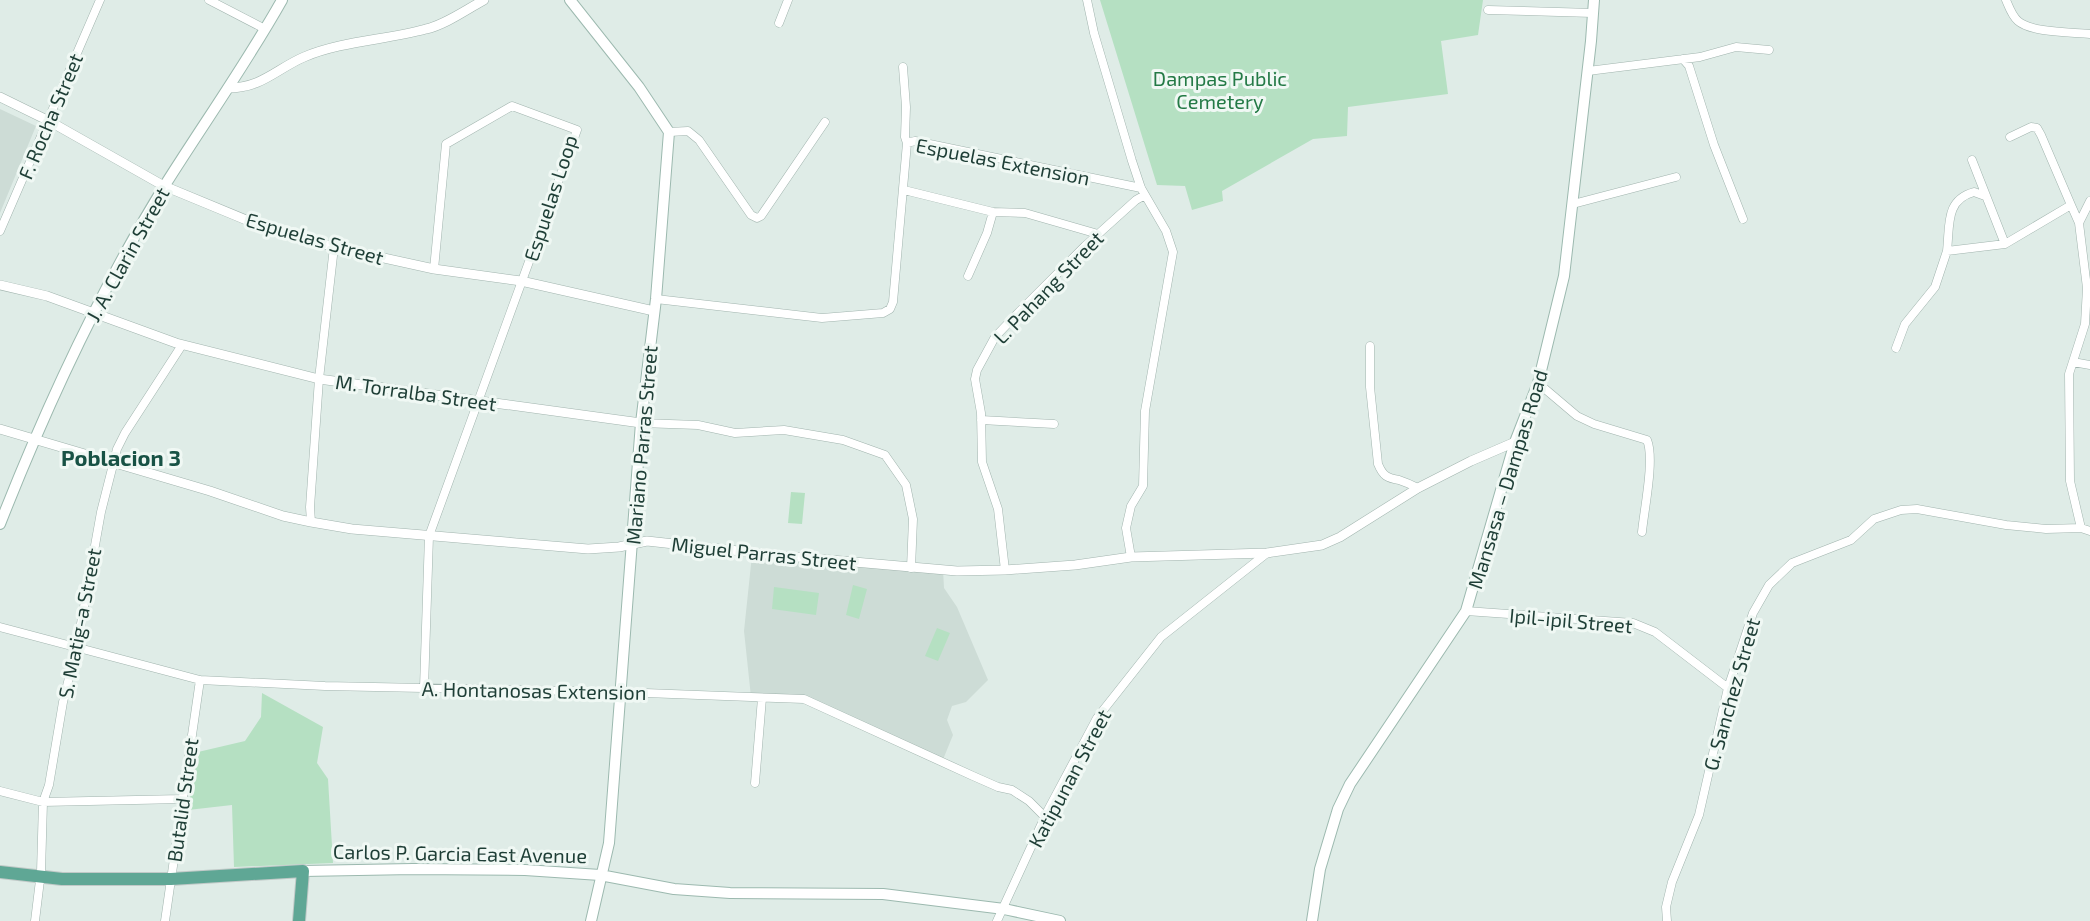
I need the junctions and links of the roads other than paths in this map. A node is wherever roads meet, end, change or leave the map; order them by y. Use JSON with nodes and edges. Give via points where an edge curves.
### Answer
{"nodes":[{"id":1,"x":100,"y":0,"type":"edge"},
{"id":2,"x":209,"y":0,"type":"edge"},
{"id":3,"x":282,"y":0,"type":"edge"},
{"id":4,"x":484,"y":0,"type":"edge"},
{"id":5,"x":570,"y":0,"type":"edge"},
{"id":6,"x":788,"y":0,"type":"edge"},
{"id":7,"x":1087,"y":0,"type":"edge"},
{"id":8,"x":1594,"y":0,"type":"edge"},
{"id":9,"x":2006,"y":0,"type":"edge"},
{"id":10,"x":1488,"y":10,"type":"dead end"},
{"id":11,"x":1593,"y":13,"type":"junction"},
{"id":12,"x":779,"y":23,"type":"dead end"},
{"id":13,"x":265,"y":29,"type":"junction"},
{"id":14,"x":2090,"y":34,"type":"edge"},
{"id":15,"x":1768,"y":50,"type":"dead end"},
{"id":16,"x":1683,"y":60,"type":"junction"},
{"id":17,"x":903,"y":67,"type":"dead end"},
{"id":18,"x":1588,"y":71,"type":"junction"},
{"id":19,"x":228,"y":88,"type":"junction"},
{"id":20,"x":0,"y":98,"type":"edge"},
{"id":21,"x":49,"y":121,"type":"junction"},
{"id":22,"x":825,"y":122,"type":"dead end"},
{"id":23,"x":669,"y":132,"type":"junction"},
{"id":24,"x":2010,"y":137,"type":"dead end"},
{"id":25,"x":907,"y":143,"type":"junction"},
{"id":26,"x":1972,"y":160,"type":"dead end"},
{"id":27,"x":1676,"y":177,"type":"dead end"},
{"id":28,"x":164,"y":186,"type":"junction"},
{"id":29,"x":904,"y":190,"type":"junction"},
{"id":30,"x":1143,"y":192,"type":"junction"},
{"id":31,"x":1985,"y":196,"type":"junction"},
{"id":32,"x":2090,"y":201,"type":"edge"},
{"id":33,"x":1573,"y":204,"type":"junction"},
{"id":34,"x":2071,"y":205,"type":"junction"},
{"id":35,"x":993,"y":212,"type":"junction"},
{"id":36,"x":1743,"y":219,"type":"dead end"},
{"id":37,"x":2079,"y":223,"type":"junction"},
{"id":38,"x":0,"y":231,"type":"edge"},
{"id":39,"x":1098,"y":234,"type":"junction"},
{"id":40,"x":2005,"y":244,"type":"junction"},
{"id":41,"x":334,"y":247,"type":"junction"},
{"id":42,"x":1947,"y":251,"type":"junction"},
{"id":43,"x":434,"y":269,"type":"junction"},
{"id":44,"x":968,"y":276,"type":"dead end"},
{"id":45,"x":521,"y":281,"type":"junction"},
{"id":46,"x":0,"y":285,"type":"edge"},
{"id":47,"x":656,"y":299,"type":"junction"},
{"id":48,"x":654,"y":311,"type":"junction"},
{"id":49,"x":93,"y":312,"type":"junction"},
{"id":50,"x":182,"y":345,"type":"junction"},
{"id":51,"x":1370,"y":346,"type":"dead end"},
{"id":52,"x":1896,"y":348,"type":"dead end"},
{"id":53,"x":2073,"y":362,"type":"junction"},
{"id":54,"x":2090,"y":365,"type":"edge"},
{"id":55,"x":319,"y":379,"type":"junction"},
{"id":56,"x":1538,"y":382,"type":"junction"},
{"id":57,"x":478,"y":401,"type":"junction"},
{"id":58,"x":981,"y":420,"type":"junction"},
{"id":59,"x":641,"y":423,"type":"junction"},
{"id":60,"x":1054,"y":424,"type":"dead end"},
{"id":61,"x":0,"y":429,"type":"edge"},
{"id":62,"x":34,"y":438,"type":"junction"},
{"id":63,"x":1515,"y":442,"type":"junction"},
{"id":64,"x":114,"y":462,"type":"junction"},
{"id":65,"x":1418,"y":488,"type":"junction"},
{"id":66,"x":311,"y":522,"type":"junction"},
{"id":67,"x":0,"y":524,"type":"edge"},
{"id":68,"x":2081,"y":528,"type":"junction"},
{"id":69,"x":2090,"y":531,"type":"edge"},
{"id":70,"x":1642,"y":532,"type":"dead end"},
{"id":71,"x":429,"y":536,"type":"junction"},
{"id":72,"x":632,"y":544,"type":"junction"},
{"id":73,"x":1268,"y":553,"type":"junction"},
{"id":74,"x":1131,"y":557,"type":"junction"},
{"id":75,"x":911,"y":567,"type":"junction"},
{"id":76,"x":1005,"y":570,"type":"junction"},
{"id":77,"x":1466,"y":611,"type":"junction"},
{"id":78,"x":0,"y":627,"type":"edge"},
{"id":79,"x":76,"y":646,"type":"junction"},
{"id":80,"x":200,"y":680,"type":"junction"},
{"id":81,"x":424,"y":688,"type":"junction"},
{"id":82,"x":1728,"y":688,"type":"junction"},
{"id":83,"x":619,"y":692,"type":"junction"},
{"id":84,"x":762,"y":698,"type":"junction"},
{"id":85,"x":755,"y":783,"type":"dead end"},
{"id":86,"x":0,"y":791,"type":"edge"},
{"id":87,"x":182,"y":799,"type":"junction"},
{"id":88,"x":43,"y":802,"type":"junction"},
{"id":89,"x":1045,"y":817,"type":"junction"},
{"id":90,"x":303,"y":871,"type":"junction"},
{"id":91,"x":0,"y":872,"type":"edge"},
{"id":92,"x":600,"y":875,"type":"junction"},
{"id":93,"x":40,"y":877,"type":"junction"},
{"id":94,"x":171,"y":879,"type":"junction"},
{"id":95,"x":1004,"y":909,"type":"junction"},
{"id":96,"x":35,"y":921,"type":"edge"},
{"id":97,"x":165,"y":921,"type":"edge"},
{"id":98,"x":299,"y":921,"type":"edge"},
{"id":99,"x":591,"y":921,"type":"edge"},
{"id":100,"x":997,"y":921,"type":"edge"},
{"id":101,"x":1060,"y":921,"type":"edge"},
{"id":102,"x":1312,"y":921,"type":"edge"},
{"id":103,"x":1667,"y":921,"type":"edge"}],
"edges":[{"from":1,"to":21,"type":"street","name":"F. Rocha Street"},
{"from":2,"to":13,"type":"street"},
{"from":3,"to":13,"type":"main road","name":"J. A. Clarin Street"},
{"from":4,"to":19,"type":"street","via":[[429,29],[332,48],[304,57],[244,88]]},
{"from":5,"to":23,"type":"main road"},
{"from":6,"to":12,"type":"street"},
{"from":7,"to":30,"type":"street"},
{"from":8,"to":11,"type":"main road","name":"Mansasa – Dampas Road"},
{"from":9,"to":14,"type":"street","via":[[2018,21],[2033,28]]},
{"from":10,"to":11,"type":"street"},
{"from":11,"to":18,"type":"main road","name":"Mansasa – Dampas Road"},
{"from":13,"to":19,"type":"main road","name":"J. A. Clarin Street"},
{"from":15,"to":16,"type":"street","via":[[1736,47]]},
{"from":16,"to":18,"type":"street"},
{"from":16,"to":36,"type":"street","via":[[1689,66]]},
{"from":17,"to":25,"type":"street"},
{"from":18,"to":33,"type":"main road","name":"Mansasa – Dampas Road"},
{"from":19,"to":28,"type":"main road","name":"J. A. Clarin Street"},
{"from":20,"to":21,"type":"street","name":"Espuelas Street"},
{"from":21,"to":28,"type":"street","name":"Espuelas Street"},
{"from":21,"to":38,"type":"street","name":"F. Rocha Street"},
{"from":22,"to":23,"type":"street","via":[[757,218],[751,215],[699,140],[688,132]]},
{"from":23,"to":47,"type":"main road","name":"Mariano Parras Street"},
{"from":24,"to":34,"type":"street","via":[[2037,128]]},
{"from":25,"to":29,"type":"street","name":"Espuelas Extension"},
{"from":25,"to":30,"type":"street","name":"Espuelas Extension","via":[[915,141]]},
{"from":26,"to":31,"type":"street"},
{"from":27,"to":33,"type":"street"},
{"from":28,"to":41,"type":"street","name":"Espuelas Street","via":[[256,224]]},
{"from":28,"to":49,"type":"main road","name":"J. A. Clarin Street"},
{"from":29,"to":35,"type":"street"},
{"from":29,"to":47,"type":"street","name":"Espuelas Extension","via":[[893,302],[883,313],[822,318]]},
{"from":30,"to":39,"type":"street","name":"L. Pahang Street"},
{"from":30,"to":74,"type":"street","via":[[1166,231],[1173,252],[1144,411],[1145,475],[1126,528]]},
{"from":31,"to":40,"type":"street"},
{"from":31,"to":42,"type":"street","via":[[1974,192],[1954,204]]},
{"from":32,"to":37,"type":"street"},
{"from":33,"to":56,"type":"main road","name":"Mansasa – Dampas Road","via":[[1564,276]]},
{"from":34,"to":37,"type":"street"},
{"from":34,"to":40,"type":"street"},
{"from":35,"to":39,"type":"street","via":[[1025,213]]},
{"from":35,"to":44,"type":"street"},
{"from":37,"to":53,"type":"street","via":[[2087,288],[2085,324]]},
{"from":39,"to":58,"type":"street","name":"L. Pahang Street","via":[[1016,315],[987,350],[975,379]]},
{"from":40,"to":42,"type":"street"},
{"from":41,"to":43,"type":"street","name":"Espuelas Street"},
{"from":41,"to":55,"type":"street"},
{"from":42,"to":52,"type":"street","via":[[1935,287],[1905,324]]},
{"from":43,"to":45,"type":"street","name":"Espuelas Street"},
{"from":43,"to":45,"type":"street","name":"Espuelas Loop","via":[[446,144],[512,106],[577,130]]},
{"from":45,"to":48,"type":"street","name":"Espuelas Street"},
{"from":45,"to":57,"type":"street"},
{"from":46,"to":49,"type":"street","name":"M. Torralba Street"},
{"from":47,"to":48,"type":"main road","name":"Mariano Parras Street"},
{"from":48,"to":59,"type":"main road","name":"Mariano Parras Street"},
{"from":49,"to":50,"type":"street","name":"M. Torralba Street"},
{"from":49,"to":62,"type":"main road","name":"J. A. Clarin Street"},
{"from":50,"to":55,"type":"street","name":"M. Torralba Street"},
{"from":50,"to":64,"type":"street","name":"S. Matig-a Street","via":[[124,433]]},
{"from":51,"to":65,"type":"street","via":[[1378,464],[1388,479]]},
{"from":53,"to":54,"type":"street"},
{"from":53,"to":68,"type":"street","via":[[2069,374],[2070,481]]},
{"from":55,"to":57,"type":"street","name":"M. Torralba Street"},
{"from":55,"to":66,"type":"street"},
{"from":56,"to":63,"type":"main road","name":"Mansasa – Dampas Road"},
{"from":56,"to":70,"type":"street","via":[[1577,416],[1647,440],[1650,447]]},
{"from":57,"to":59,"type":"street","name":"M. Torralba Street"},
{"from":57,"to":71,"type":"street"},
{"from":58,"to":60,"type":"street"},
{"from":58,"to":76,"type":"street","name":"L. Pahang Street","via":[[982,462],[998,509]]},
{"from":59,"to":72,"type":"main road","name":"Mariano Parras Street"},
{"from":59,"to":75,"type":"street","name":"M. Torralba Street","via":[[698,425],[735,434],[784,430],[843,440],[885,455],[906,485],[913,519]]},
{"from":61,"to":62,"type":"street","name":"Miguel Parras Street"},
{"from":62,"to":64,"type":"street","name":"Miguel Parras Street"},
{"from":62,"to":67,"type":"main road","name":"J. A. Clarin Street"},
{"from":63,"to":65,"type":"street","name":"Miguel Parras Street"},
{"from":63,"to":77,"type":"main road","name":"Mansasa – Dampas Road"},
{"from":64,"to":66,"type":"street","name":"Miguel Parras Street"},
{"from":64,"to":79,"type":"street","name":"S. Matig-a Street"},
{"from":65,"to":73,"type":"street","name":"Miguel Parras Street","via":[[1322,545]]},
{"from":66,"to":71,"type":"street","name":"Miguel Parras Street"},
{"from":68,"to":69,"type":"street"},
{"from":68,"to":82,"type":"street","name":"G. Sanchez Street","via":[[2006,525],[1917,509],[1874,519],[1851,540],[1792,563],[1769,585],[1753,613]]},
{"from":71,"to":72,"type":"street","name":"Miguel Parras Street","via":[[588,549]]},
{"from":71,"to":81,"type":"street"},
{"from":72,"to":75,"type":"street","name":"Miguel Parras Street","via":[[646,541]]},
{"from":72,"to":83,"type":"main road","name":"Mariano Parras Street"},
{"from":73,"to":74,"type":"street","name":"Miguel Parras Street"},
{"from":73,"to":89,"type":"street","name":"Katipunan Street","via":[[1161,637],[1097,718]]},
{"from":74,"to":76,"type":"street","name":"Miguel Parras Street"},
{"from":75,"to":76,"type":"street","name":"Miguel Parras Street"},
{"from":77,"to":82,"type":"street","name":"Ipil-ipil Street","via":[[1633,623],[1655,632]]},
{"from":77,"to":102,"type":"main road","name":"Mansasa – Dampas Road","via":[[1350,784],[1320,869]]},
{"from":78,"to":79,"type":"street","name":"A. Hontanosas Extension"},
{"from":79,"to":80,"type":"street","name":"A. Hontanosas Extension"},
{"from":79,"to":88,"type":"street","name":"S. Matig-a Street"},
{"from":80,"to":81,"type":"street","name":"A. Hontanosas Extension"},
{"from":80,"to":87,"type":"street","name":"Butalid Street"},
{"from":81,"to":83,"type":"street","name":"A. Hontanosas Extension"},
{"from":82,"to":103,"type":"street","name":"G. Sanchez Street","via":[[1699,815],[1672,882]]},
{"from":83,"to":84,"type":"street","name":"A. Hontanosas Extension"},
{"from":83,"to":92,"type":"main road","name":"Mariano Parras Street","via":[[609,843]]},
{"from":84,"to":85,"type":"street"},
{"from":84,"to":89,"type":"street","name":"A. Hontanosas Extension","via":[[804,699],[1012,790]]},
{"from":86,"to":88,"type":"street"},
{"from":87,"to":88,"type":"street"},
{"from":87,"to":94,"type":"street","name":"Butalid Street"},
{"from":88,"to":93,"type":"street","name":"S. Matig-a Street"},
{"from":89,"to":95,"type":"street","name":"Katipunan Street"},
{"from":90,"to":92,"type":"main road","name":"Carlos P. Garcia East Avenue","via":[[480,870]]},
{"from":90,"to":94,"type":"main road","name":"Carlos P. Garcia East Avenue"},
{"from":90,"to":98,"type":"main road"},
{"from":91,"to":93,"type":"main road","name":"Carlos P. Garcia East Avenue"},
{"from":92,"to":95,"type":"main road","name":"Carlos P. Garcia East Avenue","via":[[674,889],[883,894]]},
{"from":92,"to":99,"type":"main road","name":"Mariano Parras Street"},
{"from":93,"to":94,"type":"main road","name":"Carlos P. Garcia East Avenue"},
{"from":93,"to":96,"type":"street","name":"S. Matig-a Street"},
{"from":94,"to":97,"type":"street","name":"Butalid Street"},
{"from":95,"to":100,"type":"street","name":"Katipunan Street"},
{"from":95,"to":101,"type":"main road","name":"Carlos P. Garcia East Avenue"}]}
